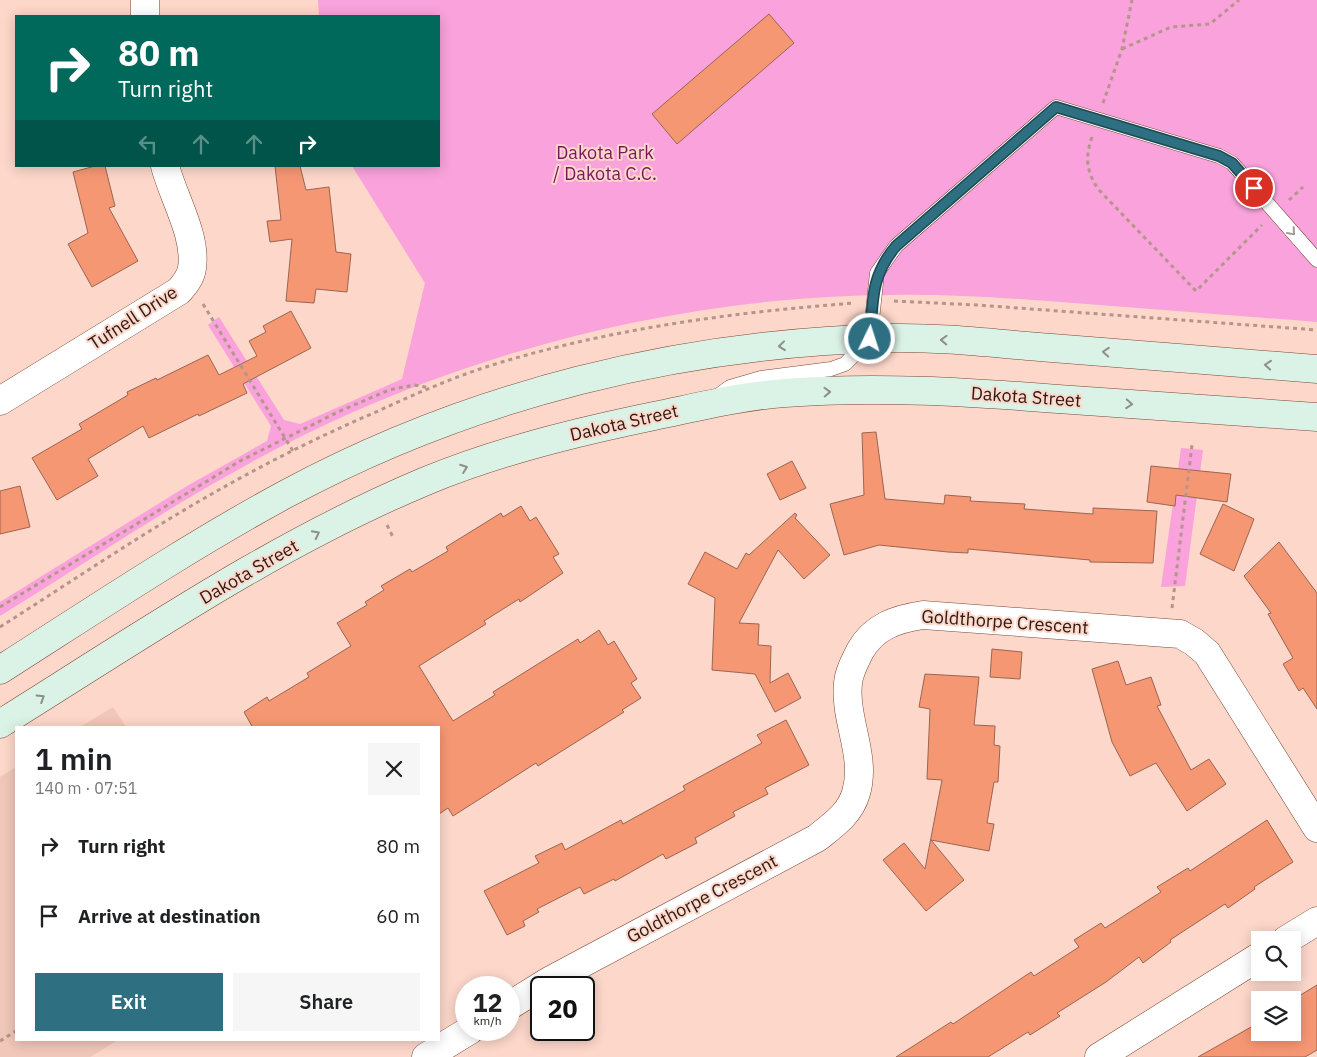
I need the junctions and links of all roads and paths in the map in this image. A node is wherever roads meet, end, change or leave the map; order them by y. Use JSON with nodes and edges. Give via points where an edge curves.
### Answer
{"nodes":[{"id":1,"x":145,"y":0,"type":"edge"},
{"id":2,"x":1132,"y":0,"type":"edge"},
{"id":3,"x":1239,"y":0,"type":"edge"},
{"id":4,"x":145,"y":15,"type":"edge"},
{"id":5,"x":1122,"y":49,"type":"junction"},
{"id":6,"x":1098,"y":120,"type":"junction"},
{"id":7,"x":166,"y":167,"type":"edge"},
{"id":8,"x":1303,"y":187,"type":"dead end"},
{"id":9,"x":1276,"y":212,"type":"junction"},
{"id":10,"x":1317,"y":260,"type":"edge"},
{"id":11,"x":188,"y":280,"type":"junction"},
{"id":12,"x":870,"y":339,"type":"junction"},
{"id":13,"x":1317,"y":369,"type":"edge"},
{"id":14,"x":0,"y":401,"type":"edge"},
{"id":15,"x":706,"y":405,"type":"junction"},
{"id":16,"x":1317,"y":417,"type":"edge"},
{"id":17,"x":285,"y":438,"type":"junction"},
{"id":18,"x":1192,"y":445,"type":"dead end"},
{"id":19,"x":293,"y":451,"type":"junction"},
{"id":20,"x":0,"y":607,"type":"edge"},
{"id":21,"x":0,"y":627,"type":"edge"},
{"id":22,"x":1169,"y":633,"type":"junction"},
{"id":23,"x":0,"y":670,"type":"edge"},
{"id":24,"x":0,"y":724,"type":"edge"},
{"id":25,"x":1317,"y":828,"type":"edge"},
{"id":26,"x":1317,"y":921,"type":"edge"},
{"id":27,"x":1301,"y":931,"type":"edge"},
{"id":28,"x":1251,"y":962,"type":"edge"},
{"id":29,"x":520,"y":999,"type":"edge"},
{"id":30,"x":15,"y":1033,"type":"edge"},
{"id":31,"x":455,"y":1039,"type":"edge"},
{"id":32,"x":0,"y":1042,"type":"edge"},
{"id":33,"x":426,"y":1057,"type":"edge"},
{"id":34,"x":1099,"y":1057,"type":"edge"}],
"edges":[{"from":1,"to":4,"type":"street"},
{"from":2,"to":5,"type":"path"},
{"from":3,"to":5,"type":"path","via":[[1210,24],[1171,27]]},
{"from":5,"to":6,"type":"path"},
{"from":6,"to":9,"type":"lane","via":[[1232,163]]},
{"from":6,"to":9,"type":"path","via":[[1086,155],[1090,177],[1196,292]]},
{"from":6,"to":12,"type":"lane","via":[[1056,107],[896,246],[877,273]]},
{"from":7,"to":11,"type":"street","name":"Tufnell Drive","via":[[192,248],[192,269]]},
{"from":8,"to":9,"type":"path"},
{"from":9,"to":10,"type":"lane","one_way":true},
{"from":11,"to":14,"type":"street","name":"Tufnell Drive","via":[[179,291]]},
{"from":11,"to":17,"type":"path"},
{"from":13,"to":12,"type":"main road","one_way":true,"via":[[962,340]]},
{"from":12,"to":15,"type":"lane","via":[[845,364],[831,369],[761,378],[730,387]]},
{"from":12,"to":23,"type":"main road","one_way":true,"via":[[721,352],[624,369],[531,393],[450,420],[358,458],[286,494],[177,558]]},
{"from":15,"to":16,"type":"main road","name":"Dakota Street","one_way":true,"via":[[785,393],[935,391]]},
{"from":24,"to":15,"type":"main road","name":"Dakota Street","one_way":true,"via":[[254,566],[426,481],[538,443]]},
{"from":17,"to":19,"type":"path"},
{"from":17,"to":19,"type":"path","via":[[398,387],[431,388]]},
{"from":17,"to":20,"type":"path","via":[[240,461]]},
{"from":18,"to":22,"type":"path"},
{"from":19,"to":21,"type":"path","via":[[180,513]]},
{"from":22,"to":25,"type":"street","name":"Goldthorpe Crescent","via":[[1180,634],[1207,653]]},
{"from":22,"to":29,"type":"street","name":"Goldthorpe Crescent","via":[[923,615],[888,623],[864,644],[853,664],[848,683],[860,779],[847,812],[817,838]]},
{"from":26,"to":27,"type":"street"},
{"from":28,"to":34,"type":"street"},
{"from":30,"to":32,"type":"path"},
{"from":31,"to":33,"type":"street"}]}
